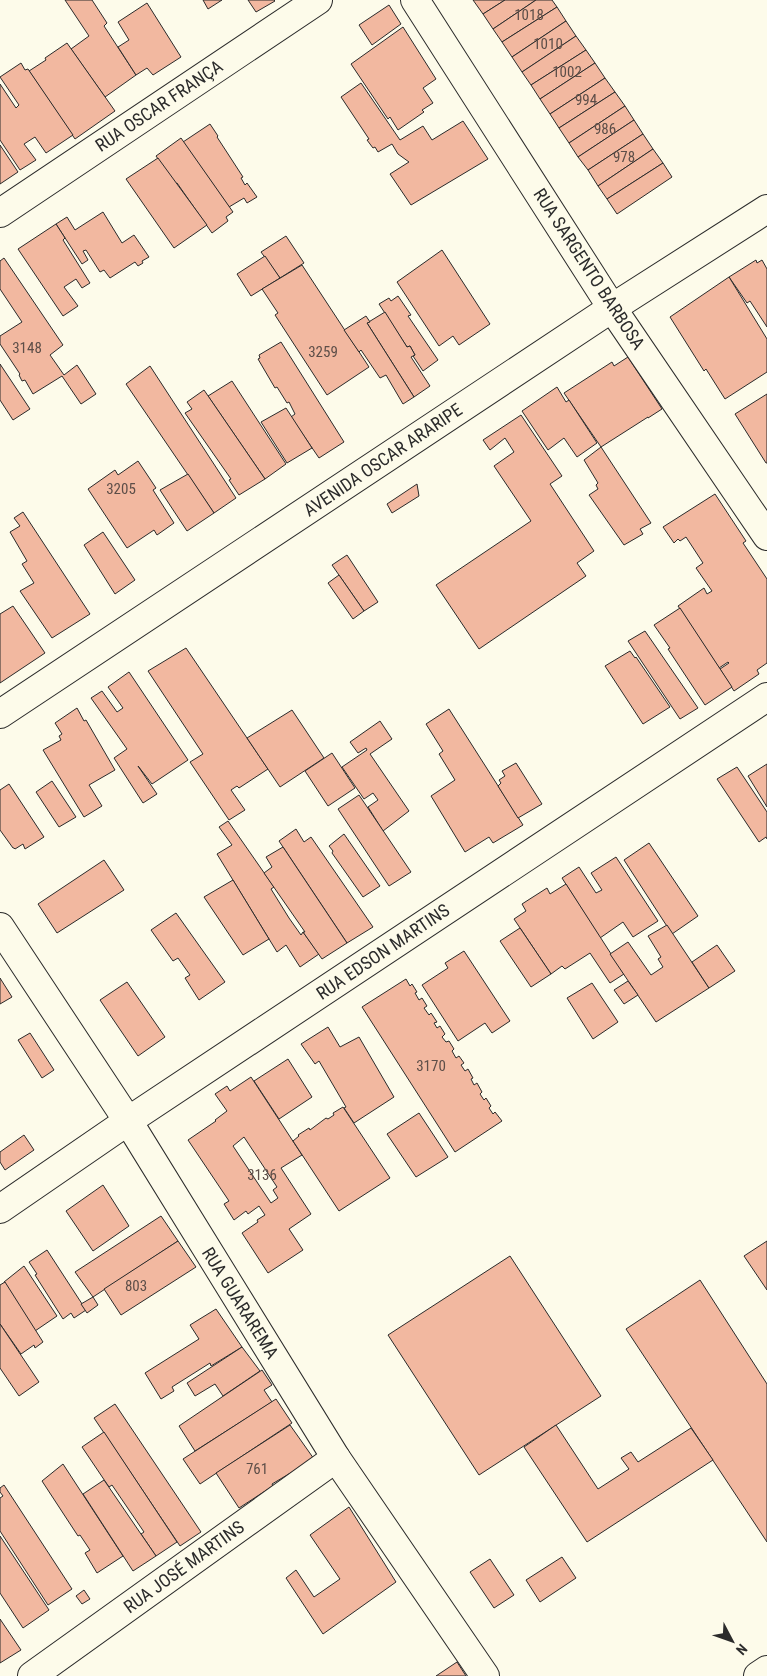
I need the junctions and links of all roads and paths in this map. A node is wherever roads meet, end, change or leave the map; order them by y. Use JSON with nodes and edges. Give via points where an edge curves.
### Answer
{"nodes":[{"id":1,"x":318,"y":0,"type":"edge"},
{"id":2,"x":415,"y":0,"type":"edge"},
{"id":3,"x":767,"y":208,"type":"edge"},
{"id":4,"x":0,"y":212,"type":"edge"},
{"id":5,"x":612,"y":308,"type":"junction"},
{"id":6,"x":767,"y":536,"type":"edge"},
{"id":7,"x":767,"y":697,"type":"edge"},
{"id":8,"x":0,"y":714,"type":"edge"},
{"id":9,"x":0,"y":927,"type":"edge"},
{"id":10,"x":128,"y":1121,"type":"junction"},
{"id":11,"x":0,"y":1209,"type":"edge"},
{"id":12,"x":336,"y":1458,"type":"junction"},
{"id":13,"x":767,"y":1670,"type":"edge"},
{"id":14,"x":32,"y":1676,"type":"edge"},
{"id":15,"x":485,"y":1676,"type":"edge"},
{"id":16,"x":758,"y":1676,"type":"edge"}],
"edges":[{"from":1,"to":4,"type":"street","name":"RUA OSCAR FRANÇA"},
{"from":2,"to":5,"type":"street","name":"RUA SARGENTO BARBOSA"},
{"from":3,"to":5,"type":"street","name":"AVENIDA OSCAR ARARIPE"},
{"from":5,"to":6,"type":"street","name":"RUA SARGENTO BARBOSA"},
{"from":5,"to":8,"type":"street","name":"AVENIDA OSCAR ARARIPE"},
{"from":7,"to":10,"type":"street","name":"RUA EDSON MARTINS"},
{"from":9,"to":10,"type":"street","name":"RUA GUARAREMA"},
{"from":10,"to":11,"type":"street","name":"RUA EDSON MARTINS"},
{"from":10,"to":12,"type":"street","name":"RUA GUARAREMA"},
{"from":12,"to":14,"type":"street","name":"RUA JOSÉ MARTINS"},
{"from":12,"to":15,"type":"street","name":"RUA GUARAREMA"},
{"from":13,"to":16,"type":"street"}]}
